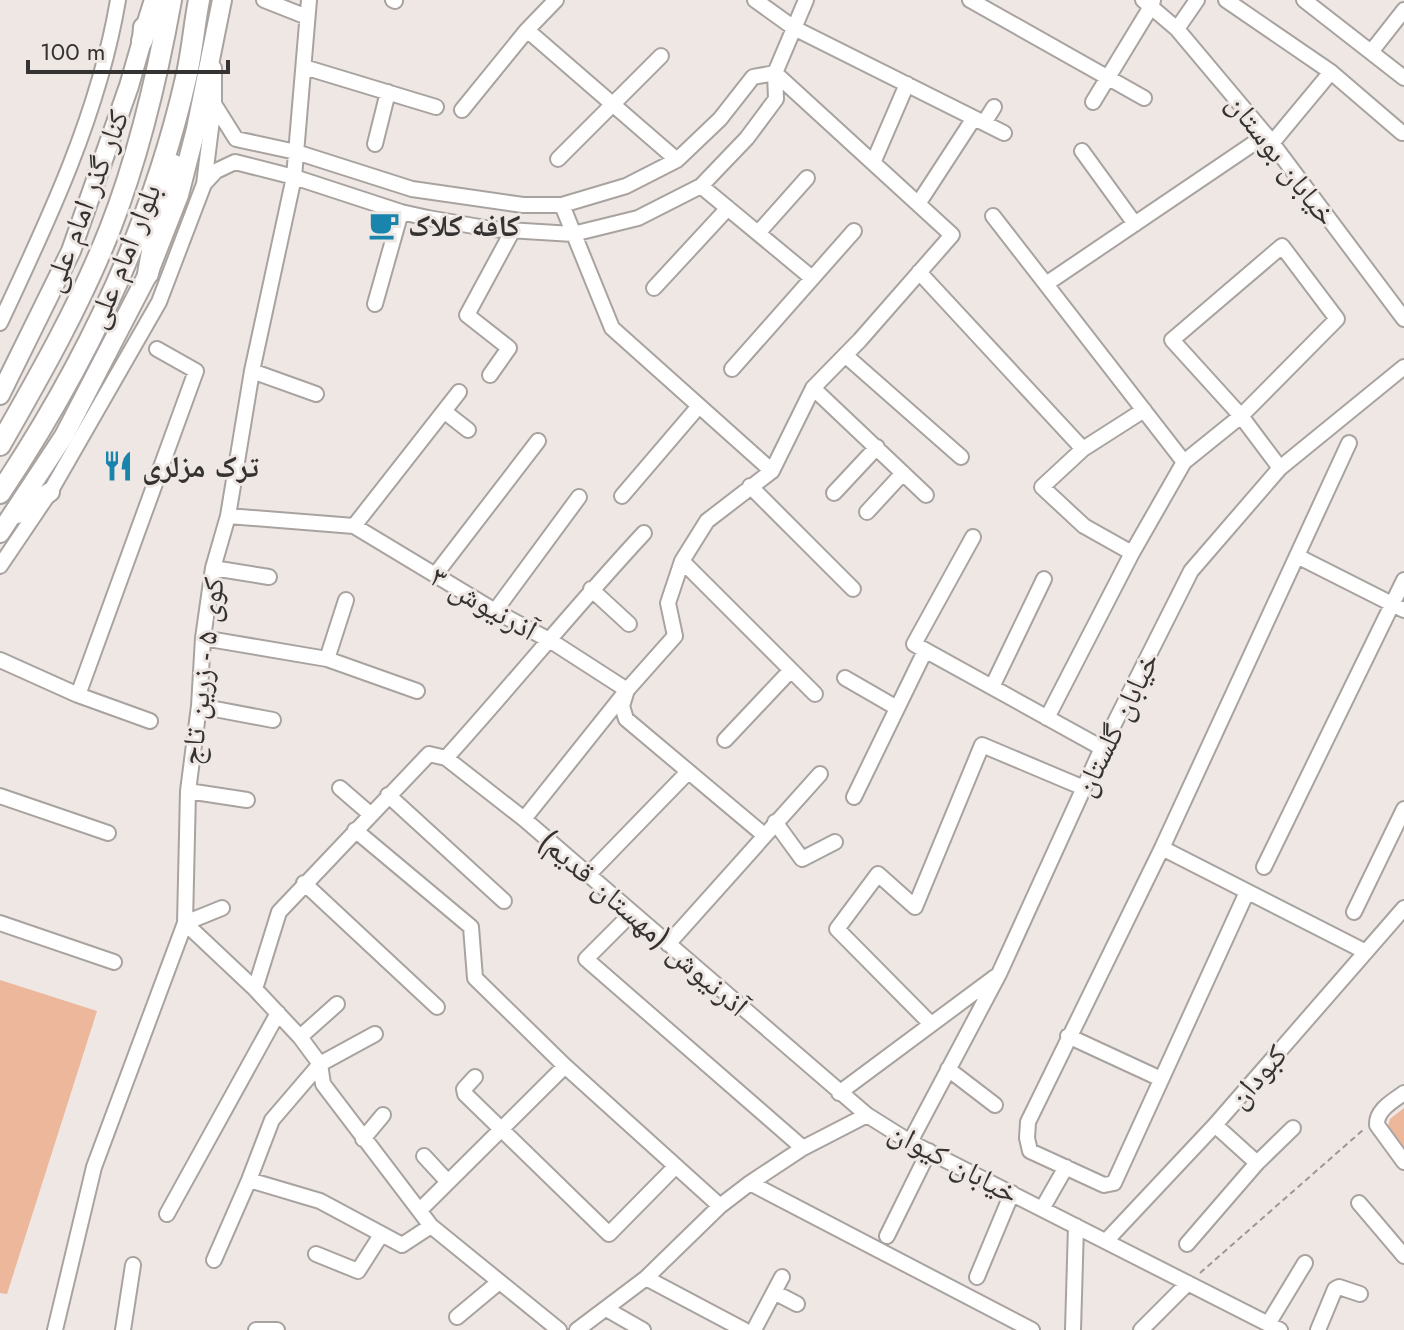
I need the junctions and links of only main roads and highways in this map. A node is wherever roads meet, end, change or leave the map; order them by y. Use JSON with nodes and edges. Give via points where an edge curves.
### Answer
{"nodes":[{"id":1,"x":146,"y":0,"type":"edge"},
{"id":2,"x":155,"y":0,"type":"edge"},
{"id":3,"x":171,"y":0,"type":"edge"},
{"id":4,"x":199,"y":0,"type":"edge"},
{"id":5,"x":222,"y":0,"type":"edge"},
{"id":6,"x":142,"y":41,"type":"junction"},
{"id":7,"x":186,"y":78,"type":"junction"},
{"id":8,"x":148,"y":274,"type":"junction"},
{"id":9,"x":0,"y":395,"type":"edge"},
{"id":10,"x":0,"y":445,"type":"edge"},
{"id":11,"x":50,"y":492,"type":"road end"},
{"id":12,"x":0,"y":493,"type":"edge"},
{"id":13,"x":4,"y":527,"type":"edge"}],
"edges":[{"from":1,"to":6,"type":"main road","name":"کنار گذر امام علی"},
{"from":2,"to":6,"type":"highway"},
{"from":3,"to":10,"type":"highway","name":"بلوار امام علی","via":[[159,69],[111,228],[61,339]]},
{"from":4,"to":7,"type":"highway","name":"بلوار امام علی"},
{"from":5,"to":8,"type":"main road","via":[[179,195]]},
{"from":6,"to":9,"type":"main road","name":"کنار گذر امام علی","via":[[71,251]]},
{"from":7,"to":8,"type":"highway","via":[[181,138]]},
{"from":7,"to":12,"type":"highway","name":"بلوار امام علی","via":[[114,292]]},
{"from":8,"to":13,"type":"main road","via":[[64,436]]},
{"from":11,"to":13,"type":"main road"}]}
